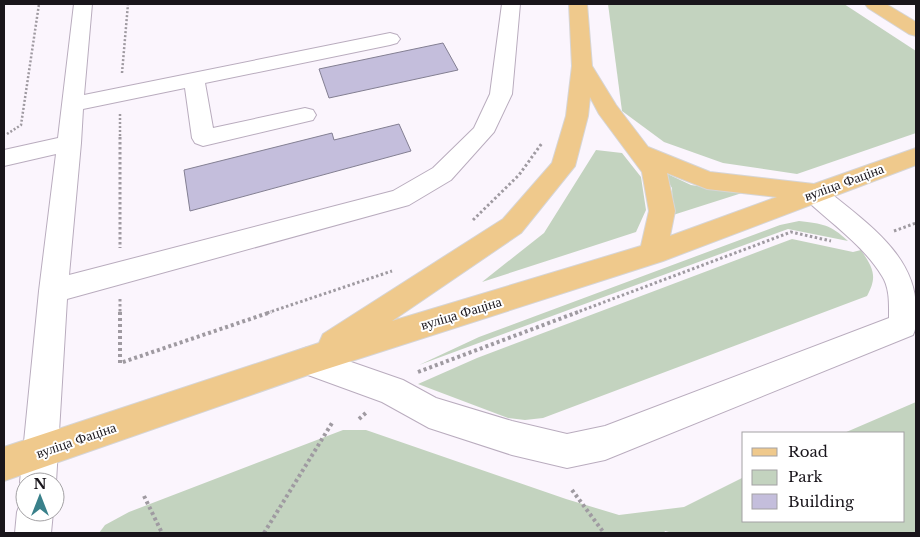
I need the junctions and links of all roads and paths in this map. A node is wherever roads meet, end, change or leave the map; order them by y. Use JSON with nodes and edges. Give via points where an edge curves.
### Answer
{"nodes":[{"id":1,"x":39,"y":4,"type":"edge"},
{"id":2,"x":83,"y":4,"type":"edge"},
{"id":3,"x":511,"y":4,"type":"edge"},
{"id":4,"x":578,"y":4,"type":"edge"},
{"id":5,"x":874,"y":4,"type":"edge"},
{"id":6,"x":916,"y":30,"type":"edge"},
{"id":7,"x":390,"y":39,"type":"dead end"},
{"id":8,"x":582,"y":66,"type":"junction"},
{"id":9,"x":194,"y":79,"type":"junction"},
{"id":10,"x":73,"y":104,"type":"junction"},
{"id":11,"x":305,"y":115,"type":"dead end"},
{"id":12,"x":4,"y":135,"type":"edge"},
{"id":13,"x":70,"y":143,"type":"junction"},
{"id":14,"x":640,"y":153,"type":"junction"},
{"id":15,"x":916,"y":156,"type":"edge"},
{"id":16,"x":4,"y":158,"type":"edge"},
{"id":17,"x":814,"y":193,"type":"junction"},
{"id":18,"x":916,"y":223,"type":"edge"},
{"id":19,"x":868,"y":240,"type":"junction"},
{"id":20,"x":653,"y":253,"type":"junction"},
{"id":21,"x":53,"y":291,"type":"junction"},
{"id":22,"x":308,"y":361,"type":"junction"},
{"id":23,"x":392,"y":391,"type":"junction"},
{"id":24,"x":359,"y":419,"type":"dead end"},
{"id":25,"x":332,"y":422,"type":"dead end"},
{"id":26,"x":4,"y":464,"type":"edge"},
{"id":27,"x":40,"y":467,"type":"edge"},
{"id":28,"x":572,"y":490,"type":"dead end"},
{"id":29,"x":144,"y":496,"type":"dead end"},
{"id":30,"x":162,"y":533,"type":"edge"},
{"id":31,"x":264,"y":533,"type":"edge"},
{"id":32,"x":604,"y":533,"type":"edge"}],
"edges":[{"from":1,"to":12,"type":"path","via":[[21,125]]},
{"from":2,"to":10,"type":"street"},
{"from":3,"to":21,"type":"street","via":[[501,94],[483,132],[442,174],[400,198]]},
{"from":4,"to":8,"type":"main road"},
{"from":5,"to":6,"type":"main road"},
{"from":7,"to":9,"type":"street"},
{"from":8,"to":14,"type":"main road","via":[[608,110]]},
{"from":8,"to":22,"type":"main road","via":[[577,116],[563,166],[512,226]]},
{"from":9,"to":10,"type":"street"},
{"from":9,"to":11,"type":"street","via":[[203,138]]},
{"from":10,"to":13,"type":"street"},
{"from":13,"to":16,"type":"street"},
{"from":13,"to":21,"type":"street"},
{"from":14,"to":17,"type":"main road","via":[[707,180]]},
{"from":14,"to":20,"type":"main road","via":[[654,170],[662,212]]},
{"from":15,"to":17,"type":"main road","name":"вуліца Фаціна"},
{"from":17,"to":19,"type":"street"},
{"from":17,"to":20,"type":"main road","name":"вуліца Фаціна"},
{"from":18,"to":19,"type":"path"},
{"from":19,"to":23,"type":"path","via":[[854,246],[791,232],[412,374]]},
{"from":19,"to":23,"type":"street","via":[[896,273],[904,302],[903,326],[605,443],[566,451],[512,438],[429,412]]},
{"from":20,"to":22,"type":"main road","name":"вуліца Фаціна"},
{"from":21,"to":27,"type":"street"},
{"from":22,"to":23,"type":"street"},
{"from":22,"to":27,"type":"main road","name":"вуліца Фаціна"},
{"from":23,"to":24,"type":"path"},
{"from":25,"to":31,"type":"path"},
{"from":26,"to":27,"type":"main road","name":"вуліца Фаціна"},
{"from":28,"to":32,"type":"path"},
{"from":29,"to":30,"type":"path"}]}
